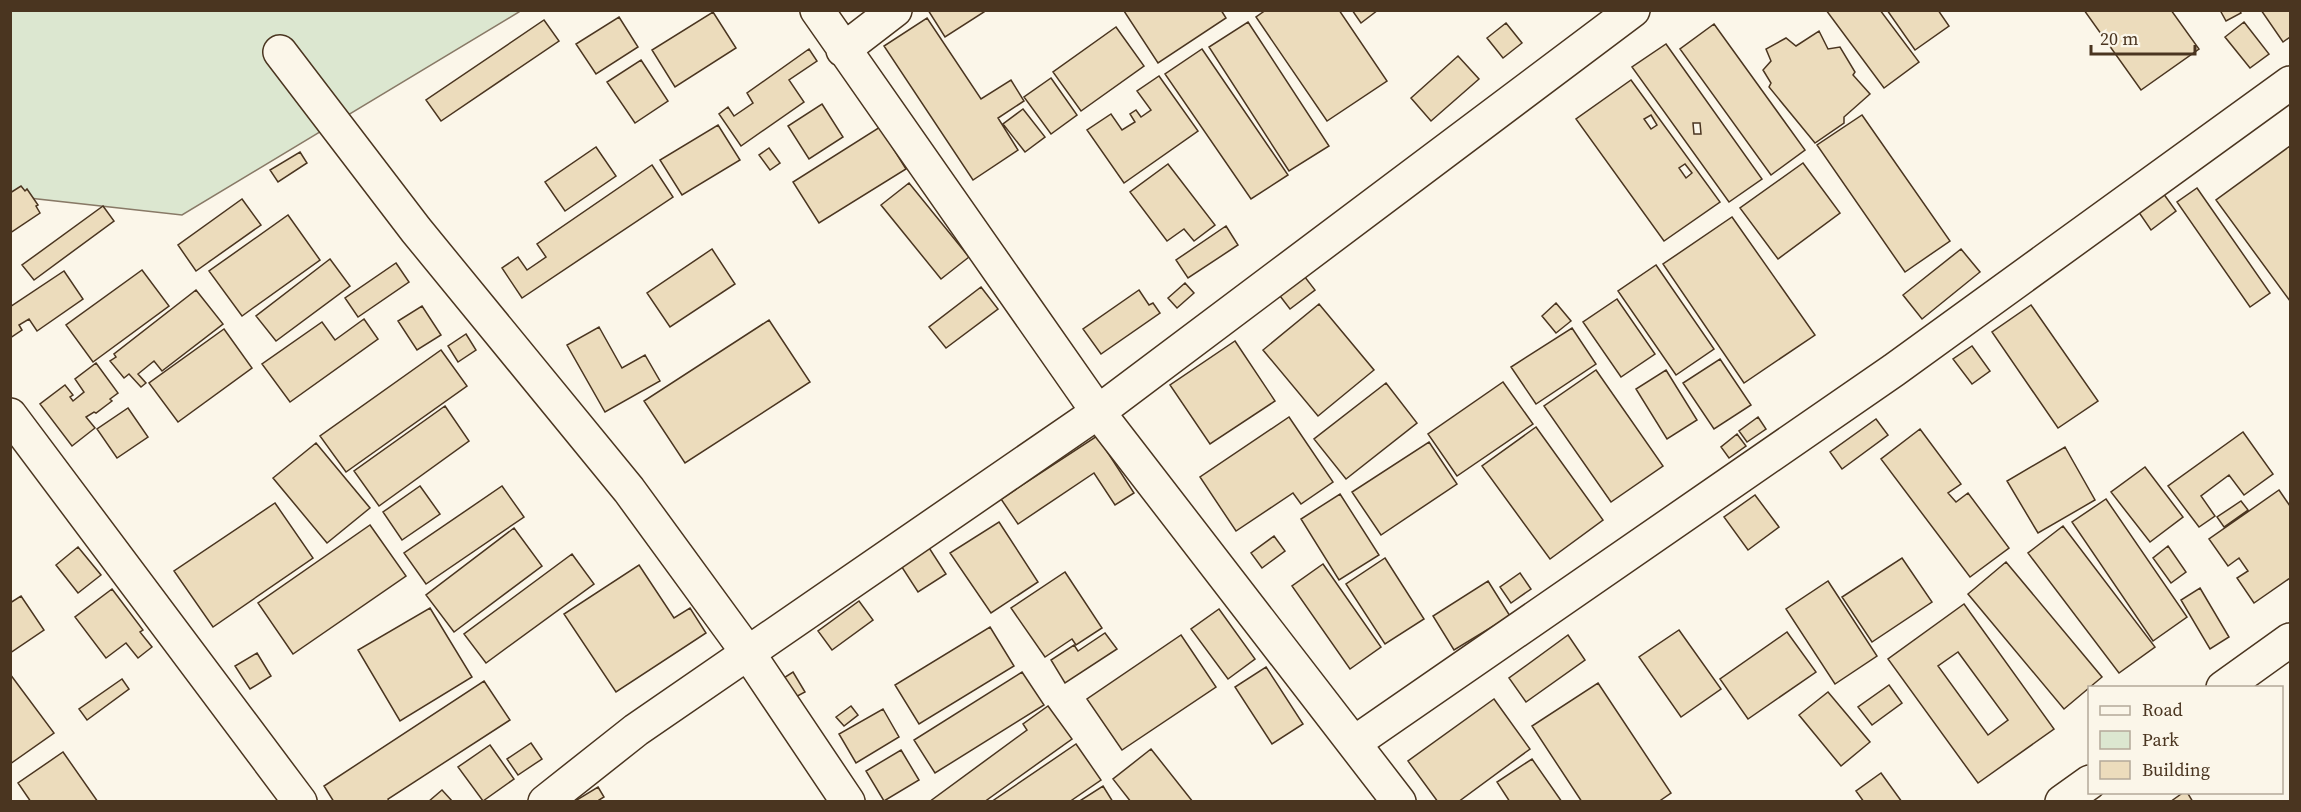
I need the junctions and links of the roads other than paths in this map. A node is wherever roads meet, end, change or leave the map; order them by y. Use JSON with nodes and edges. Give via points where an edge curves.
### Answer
{"nodes":[{"id":1,"x":817,"y":10,"type":"edge"},
{"id":2,"x":896,"y":10,"type":"edge"},
{"id":3,"x":1633,"y":10,"type":"edge"},
{"id":4,"x":843,"y":50,"type":"junction"},
{"id":5,"x":280,"y":52,"type":"dead end"},
{"id":6,"x":2290,"y":83,"type":"edge"},
{"id":7,"x":1098,"y":412,"type":"junction"},
{"id":8,"x":10,"y":415,"type":"edge"},
{"id":9,"x":2290,"y":640,"type":"edge"},
{"id":10,"x":748,"y":653,"type":"junction"},
{"id":11,"x":2224,"y":686,"type":"edge"},
{"id":12,"x":1354,"y":743,"type":"junction"},
{"id":13,"x":2088,"y":783,"type":"edge"},
{"id":14,"x":300,"y":801,"type":"edge"},
{"id":15,"x":544,"y":801,"type":"edge"},
{"id":16,"x":848,"y":801,"type":"edge"},
{"id":17,"x":1399,"y":801,"type":"edge"},
{"id":18,"x":2062,"y":801,"type":"edge"}],
"edges":[{"from":1,"to":4,"type":"street"},
{"from":2,"to":4,"type":"street"},
{"from":3,"to":7,"type":"street"},
{"from":4,"to":7,"type":"street"},
{"from":5,"to":10,"type":"street","via":[[416,230],[629,490]]},
{"from":6,"to":12,"type":"street","via":[[1894,370]]},
{"from":7,"to":10,"type":"street"},
{"from":7,"to":12,"type":"street"},
{"from":8,"to":14,"type":"street"},
{"from":9,"to":11,"type":"street"},
{"from":10,"to":15,"type":"street","via":[[636,730]]},
{"from":10,"to":16,"type":"street"},
{"from":12,"to":17,"type":"street"},
{"from":13,"to":18,"type":"street"}]}
